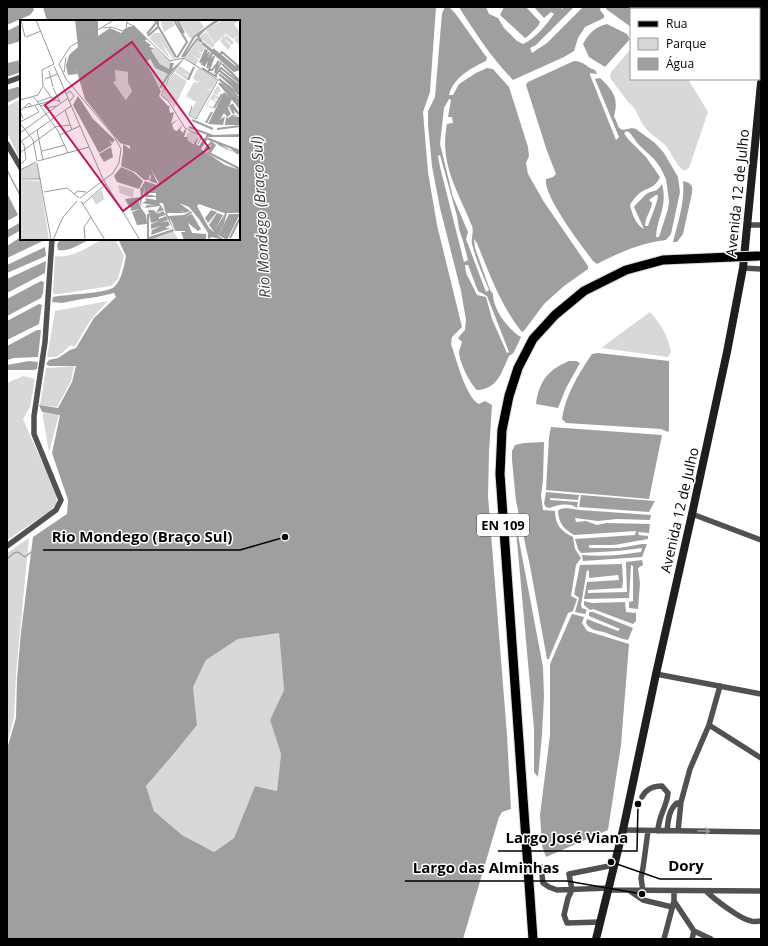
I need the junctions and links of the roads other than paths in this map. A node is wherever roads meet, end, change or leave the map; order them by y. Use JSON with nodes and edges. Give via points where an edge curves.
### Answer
{"nodes":[{"id":1,"x":20,"y":77,"type":"edge"},
{"id":2,"x":7,"y":82,"type":"edge"},
{"id":3,"x":761,"y":82,"type":"edge"},
{"id":4,"x":7,"y":144,"type":"edge"},
{"id":5,"x":20,"y":166,"type":"edge"},
{"id":6,"x":748,"y":225,"type":"junction"},
{"id":7,"x":761,"y":225,"type":"edge"},
{"id":8,"x":52,"y":240,"type":"edge"},
{"id":9,"x":760,"y":256,"type":"edge"},
{"id":10,"x":743,"y":268,"type":"junction"},
{"id":11,"x":761,"y":269,"type":"edge"},
{"id":12,"x":692,"y":514,"type":"junction"},
{"id":13,"x":761,"y":540,"type":"edge"},
{"id":14,"x":7,"y":546,"type":"edge"},
{"id":15,"x":656,"y":674,"type":"junction"},
{"id":16,"x":720,"y":686,"type":"junction"},
{"id":17,"x":761,"y":694,"type":"edge"},
{"id":18,"x":709,"y":725,"type":"junction"},
{"id":19,"x":761,"y":758,"type":"edge"},
{"id":20,"x":642,"y":797,"type":"dead end"},
{"id":21,"x":680,"y":803,"type":"junction"},
{"id":22,"x":623,"y":830,"type":"junction"},
{"id":23,"x":648,"y":831,"type":"junction"},
{"id":24,"x":658,"y":831,"type":"junction"},
{"id":25,"x":667,"y":831,"type":"junction"},
{"id":26,"x":678,"y":831,"type":"junction"},
{"id":27,"x":761,"y":832,"type":"edge"},
{"id":28,"x":614,"y":865,"type":"junction"},
{"id":29,"x":541,"y":867,"type":"dead end"},
{"id":30,"x":608,"y":889,"type":"junction"},
{"id":31,"x":572,"y":890,"type":"junction"},
{"id":32,"x":630,"y":890,"type":"junction"},
{"id":33,"x":643,"y":890,"type":"junction"},
{"id":34,"x":674,"y":891,"type":"junction"},
{"id":35,"x":706,"y":891,"type":"junction"},
{"id":36,"x":761,"y":891,"type":"edge"},
{"id":37,"x":674,"y":901,"type":"junction"},
{"id":38,"x":672,"y":907,"type":"junction"},
{"id":39,"x":761,"y":921,"type":"edge"},
{"id":40,"x":600,"y":922,"type":"junction"},
{"id":41,"x":694,"y":931,"type":"junction"},
{"id":42,"x":533,"y":939,"type":"edge"},
{"id":43,"x":596,"y":939,"type":"edge"},
{"id":44,"x":664,"y":939,"type":"edge"},
{"id":45,"x":692,"y":939,"type":"edge"},
{"id":46,"x":711,"y":939,"type":"edge"}],
"edges":[{"from":1,"to":2,"type":"street"},
{"from":3,"to":6,"type":"main road","name":"Avenida 12 de Julho"},
{"from":4,"to":5,"type":"street"},
{"from":6,"to":7,"type":"street"},
{"from":6,"to":10,"type":"main road","name":"Avenida 12 de Julho"},
{"from":8,"to":14,"type":"street","via":[[45,342],[34,416],[34,434],[61,500],[56,510]]},
{"from":9,"to":42,"type":"main road","number":"EN 109","bridge":true,"via":[[663,260],[626,270],[584,290],[555,315],[533,339],[518,368],[502,430],[500,474]]},
{"from":10,"to":11,"type":"street"},
{"from":10,"to":12,"type":"main road","name":"Avenida 12 de Julho"},
{"from":12,"to":13,"type":"street"},
{"from":12,"to":15,"type":"main road","name":"Avenida 12 de Julho"},
{"from":15,"to":16,"type":"street"},
{"from":15,"to":22,"type":"main road","name":"Avenida 12 de Julho"},
{"from":16,"to":17,"type":"street"},
{"from":16,"to":18,"type":"street"},
{"from":18,"to":19,"type":"street"},
{"from":18,"to":21,"type":"street","via":[[690,769]]},
{"from":20,"to":24,"type":"street","via":[[649,789],[659,786],[668,792]]},
{"from":21,"to":25,"type":"street","via":[[672,806]]},
{"from":21,"to":26,"type":"street"},
{"from":22,"to":23,"type":"street"},
{"from":22,"to":28,"type":"main road","name":"Avenida 12 de Julho"},
{"from":23,"to":24,"type":"street"},
{"from":23,"to":33,"type":"street","via":[[641,878]]},
{"from":24,"to":25,"type":"street"},
{"from":25,"to":26,"type":"street"},
{"from":26,"to":27,"type":"street","one_way":true},
{"from":28,"to":30,"type":"main road","name":"Avenida 12 de Julho"},
{"from":28,"to":31,"type":"street","via":[[569,874]]},
{"from":29,"to":31,"type":"street","via":[[543,883],[557,890]]},
{"from":30,"to":31,"type":"street"},
{"from":30,"to":32,"type":"street"},
{"from":30,"to":40,"type":"main road","name":"Avenida 12 de Julho"},
{"from":31,"to":40,"type":"street","via":[[564,915],[567,923]]},
{"from":32,"to":33,"type":"street"},
{"from":32,"to":38,"type":"street","via":[[643,900]]},
{"from":33,"to":34,"type":"street"},
{"from":34,"to":35,"type":"street"},
{"from":34,"to":37,"type":"street"},
{"from":35,"to":36,"type":"street"},
{"from":35,"to":39,"type":"street","via":[[736,913],[752,921]]},
{"from":37,"to":38,"type":"street"},
{"from":37,"to":41,"type":"street"},
{"from":38,"to":44,"type":"street"},
{"from":40,"to":43,"type":"main road","name":"Avenida 12 de Julho"},
{"from":41,"to":45,"type":"street"},
{"from":41,"to":46,"type":"street"}]}
